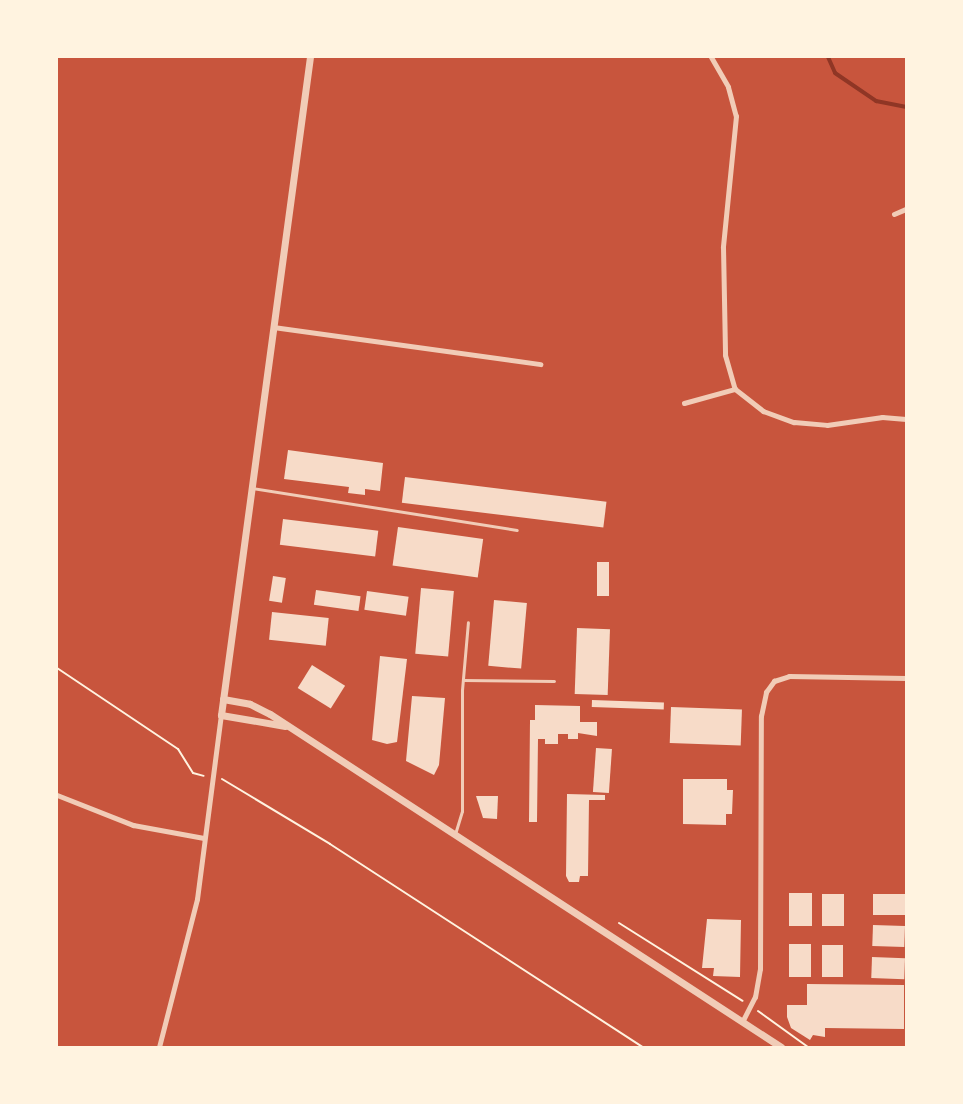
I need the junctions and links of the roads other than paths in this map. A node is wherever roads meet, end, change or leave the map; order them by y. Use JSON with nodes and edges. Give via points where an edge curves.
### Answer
{"nodes":[{"id":1,"x":310,"y":57,"type":"edge"},
{"id":2,"x":711,"y":57,"type":"edge"},
{"id":3,"x":906,"y":209,"type":"edge"},
{"id":4,"x":894,"y":214,"type":"dead end"},
{"id":5,"x":273,"y":327,"type":"junction"},
{"id":6,"x":540,"y":364,"type":"dead end"},
{"id":7,"x":735,"y":389,"type":"junction"},
{"id":8,"x":684,"y":403,"type":"dead end"},
{"id":9,"x":906,"y":419,"type":"edge"},
{"id":10,"x":252,"y":488,"type":"junction"},
{"id":11,"x":517,"y":530,"type":"dead end"},
{"id":12,"x":468,"y":622,"type":"dead end"},
{"id":13,"x":906,"y":678,"type":"edge"},
{"id":14,"x":462,"y":680,"type":"junction"},
{"id":15,"x":554,"y":681,"type":"dead end"},
{"id":16,"x":223,"y":699,"type":"junction"},
{"id":17,"x":221,"y":715,"type":"junction"},
{"id":18,"x":285,"y":726,"type":"junction"},
{"id":19,"x":57,"y":795,"type":"edge"},
{"id":20,"x":455,"y":836,"type":"junction"},
{"id":21,"x":204,"y":838,"type":"junction"},
{"id":22,"x":742,"y":1022,"type":"junction"},
{"id":23,"x":159,"y":1047,"type":"edge"},
{"id":24,"x":781,"y":1047,"type":"edge"}],
"edges":[{"from":1,"to":5,"type":"street"},
{"from":2,"to":7,"type":"street","via":[[728,87],[736,117],[723,247],[725,355]]},
{"from":3,"to":4,"type":"street"},
{"from":5,"to":6,"type":"street"},
{"from":5,"to":10,"type":"street"},
{"from":7,"to":8,"type":"street"},
{"from":7,"to":9,"type":"street","via":[[763,411],[794,422],[827,425],[882,417]]},
{"from":10,"to":11,"type":"lane"},
{"from":10,"to":16,"type":"street"},
{"from":12,"to":14,"type":"lane"},
{"from":13,"to":22,"type":"street","via":[[799,676],[774,681],[762,708],[760,969],[752,1006]]},
{"from":14,"to":15,"type":"lane"},
{"from":14,"to":20,"type":"lane","via":[[462,811]]},
{"from":16,"to":17,"type":"street"},
{"from":16,"to":18,"type":"street","via":[[258,708]]},
{"from":17,"to":18,"type":"street"},
{"from":17,"to":21,"type":"street"},
{"from":18,"to":20,"type":"street"},
{"from":19,"to":21,"type":"street","via":[[133,825]]},
{"from":20,"to":22,"type":"street"},
{"from":21,"to":23,"type":"street","via":[[197,899]]},
{"from":22,"to":24,"type":"street"}]}
